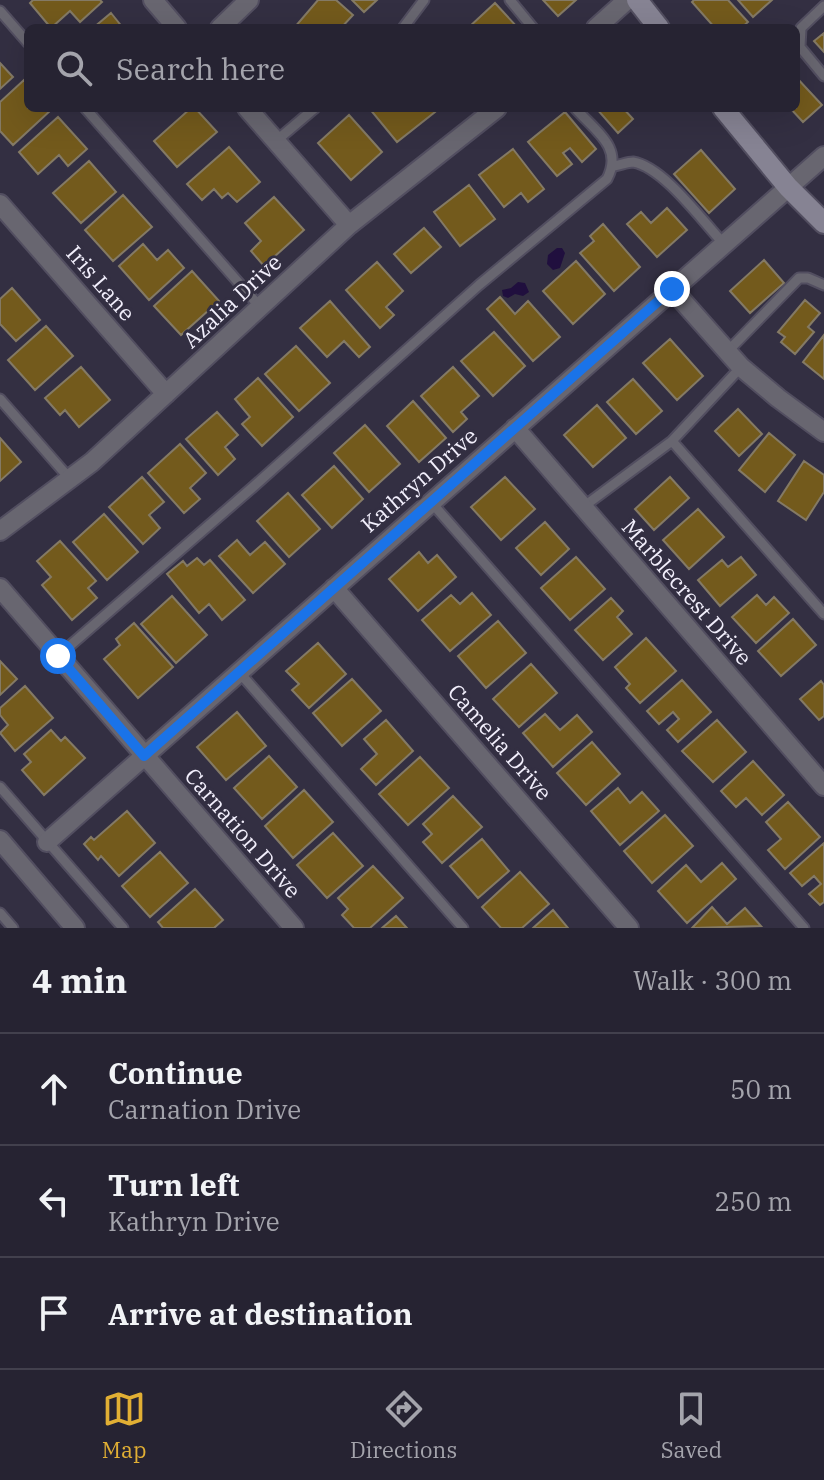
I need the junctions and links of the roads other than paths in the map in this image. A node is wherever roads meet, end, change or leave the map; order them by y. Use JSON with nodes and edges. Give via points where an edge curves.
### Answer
{"nodes":[{"id":1,"x":153,"y":0,"type":"edge"},
{"id":2,"x":249,"y":0,"type":"edge"},
{"id":3,"x":424,"y":0,"type":"edge"},
{"id":4,"x":510,"y":0,"type":"edge"},
{"id":5,"x":627,"y":0,"type":"edge"},
{"id":6,"x":637,"y":0,"type":"edge"},
{"id":7,"x":824,"y":6,"type":"edge"},
{"id":8,"x":0,"y":11,"type":"edge"},
{"id":9,"x":174,"y":24,"type":"edge"},
{"id":10,"x":224,"y":24,"type":"edge"},
{"id":11,"x":406,"y":24,"type":"edge"},
{"id":12,"x":530,"y":24,"type":"edge"},
{"id":13,"x":600,"y":24,"type":"edge"},
{"id":14,"x":656,"y":24,"type":"edge"},
{"id":15,"x":24,"y":38,"type":"edge"},
{"id":16,"x":824,"y":76,"type":"edge"},
{"id":17,"x":89,"y":112,"type":"edge"},
{"id":18,"x":251,"y":112,"type":"edge"},
{"id":19,"x":310,"y":112,"type":"edge"},
{"id":20,"x":492,"y":112,"type":"edge"},
{"id":21,"x":579,"y":112,"type":"edge"},
{"id":22,"x":726,"y":112,"type":"edge"},
{"id":23,"x":276,"y":141,"type":"junction"},
{"id":24,"x":824,"y":156,"type":"edge"},
{"id":25,"x":614,"y":166,"type":"junction"},
{"id":26,"x":788,"y":187,"type":"junction"},
{"id":27,"x":0,"y":204,"type":"edge"},
{"id":28,"x":824,"y":223,"type":"edge"},
{"id":29,"x":349,"y":225,"type":"junction"},
{"id":30,"x":724,"y":244,"type":"junction"},
{"id":31,"x":824,"y":285,"type":"edge"},
{"id":32,"x":672,"y":289,"type":"junction"},
{"id":33,"x":260,"y":307,"type":"junction"},
{"id":34,"x":727,"y":352,"type":"junction"},
{"id":35,"x":741,"y":367,"type":"junction"},
{"id":36,"x":166,"y":394,"type":"junction"},
{"id":37,"x":0,"y":399,"type":"edge"},
{"id":38,"x":515,"y":428,"type":"junction"},
{"id":39,"x":824,"y":432,"type":"edge"},
{"id":40,"x":672,"y":441,"type":"junction"},
{"id":41,"x":70,"y":479,"type":"junction"},
{"id":42,"x":431,"y":502,"type":"junction"},
{"id":43,"x":583,"y":507,"type":"junction"},
{"id":44,"x":0,"y":531,"type":"edge"},
{"id":45,"x":0,"y":588,"type":"edge"},
{"id":46,"x":334,"y":588,"type":"junction"},
{"id":47,"x":824,"y":614,"type":"edge"},
{"id":48,"x":58,"y":656,"type":"junction"},
{"id":49,"x":239,"y":672,"type":"junction"},
{"id":50,"x":144,"y":756,"type":"junction"},
{"id":51,"x":824,"y":786,"type":"edge"},
{"id":52,"x":0,"y":787,"type":"edge"},
{"id":53,"x":0,"y":840,"type":"edge"},
{"id":54,"x":47,"y":842,"type":"junction"},
{"id":55,"x":6,"y":860,"type":"edge"},
{"id":56,"x":0,"y":913,"type":"edge"},
{"id":57,"x":9,"y":927,"type":"edge"},
{"id":58,"x":75,"y":928,"type":"edge"},
{"id":59,"x":123,"y":928,"type":"edge"},
{"id":60,"x":294,"y":928,"type":"edge"},
{"id":61,"x":463,"y":928,"type":"edge"},
{"id":62,"x":629,"y":928,"type":"edge"},
{"id":63,"x":804,"y":928,"type":"edge"}],
"edges":[{"from":1,"to":9,"type":"street"},
{"from":2,"to":10,"type":"street"},
{"from":3,"to":11,"type":"lane"},
{"from":4,"to":12,"type":"lane"},
{"from":5,"to":13,"type":"street"},
{"from":6,"to":14,"type":"main road"},
{"from":7,"to":16,"type":"lane","via":[[801,28],[800,47]]},
{"from":8,"to":15,"type":"lane"},
{"from":17,"to":33,"type":"lane"},
{"from":18,"to":23,"type":"street"},
{"from":19,"to":23,"type":"lane"},
{"from":20,"to":29,"type":"street","name":"Azalia Drive"},
{"from":21,"to":25,"type":"lane","via":[[613,151]]},
{"from":22,"to":26,"type":"main road"},
{"from":23,"to":29,"type":"street"},
{"from":24,"to":26,"type":"street","name":"Kathryn Drive"},
{"from":25,"to":30,"type":"lane","via":[[633,162],[653,172]]},
{"from":25,"to":48,"type":"lane","via":[[607,179]]},
{"from":26,"to":28,"type":"main road"},
{"from":26,"to":30,"type":"street","name":"Kathryn Drive"},
{"from":27,"to":36,"type":"street","name":"Iris Lane"},
{"from":29,"to":33,"type":"street","name":"Azalia Drive"},
{"from":30,"to":32,"type":"street","name":"Kathryn Drive"},
{"from":31,"to":34,"type":"lane","via":[[799,278]]},
{"from":32,"to":34,"type":"street"},
{"from":32,"to":38,"type":"street","name":"Kathryn Drive"},
{"from":33,"to":36,"type":"street","name":"Azalia Drive"},
{"from":34,"to":35,"type":"street"},
{"from":35,"to":39,"type":"street"},
{"from":35,"to":40,"type":"lane"},
{"from":36,"to":41,"type":"street","name":"Azalia Drive"},
{"from":37,"to":41,"type":"lane"},
{"from":38,"to":42,"type":"street","name":"Kathryn Drive"},
{"from":38,"to":43,"type":"street","name":"Marblecrest Drive"},
{"from":40,"to":43,"type":"lane"},
{"from":40,"to":47,"type":"lane"},
{"from":41,"to":44,"type":"street","name":"Azalia Drive"},
{"from":42,"to":46,"type":"street","name":"Kathryn Drive"},
{"from":42,"to":63,"type":"lane"},
{"from":43,"to":51,"type":"street","name":"Marblecrest Drive"},
{"from":45,"to":48,"type":"street","name":"Carnation Drive"},
{"from":46,"to":49,"type":"street","name":"Kathryn Drive"},
{"from":46,"to":62,"type":"street","name":"Camelia Drive"},
{"from":48,"to":50,"type":"street","name":"Carnation Drive"},
{"from":49,"to":50,"type":"street","name":"Kathryn Drive"},
{"from":49,"to":61,"type":"lane"},
{"from":50,"to":54,"type":"street","name":"Kathryn Drive"},
{"from":50,"to":60,"type":"street","name":"Carnation Drive"},
{"from":52,"to":54,"type":"lane"},
{"from":53,"to":55,"type":"street"},
{"from":54,"to":59,"type":"lane"},
{"from":55,"to":58,"type":"street"},
{"from":56,"to":57,"type":"lane"}]}
